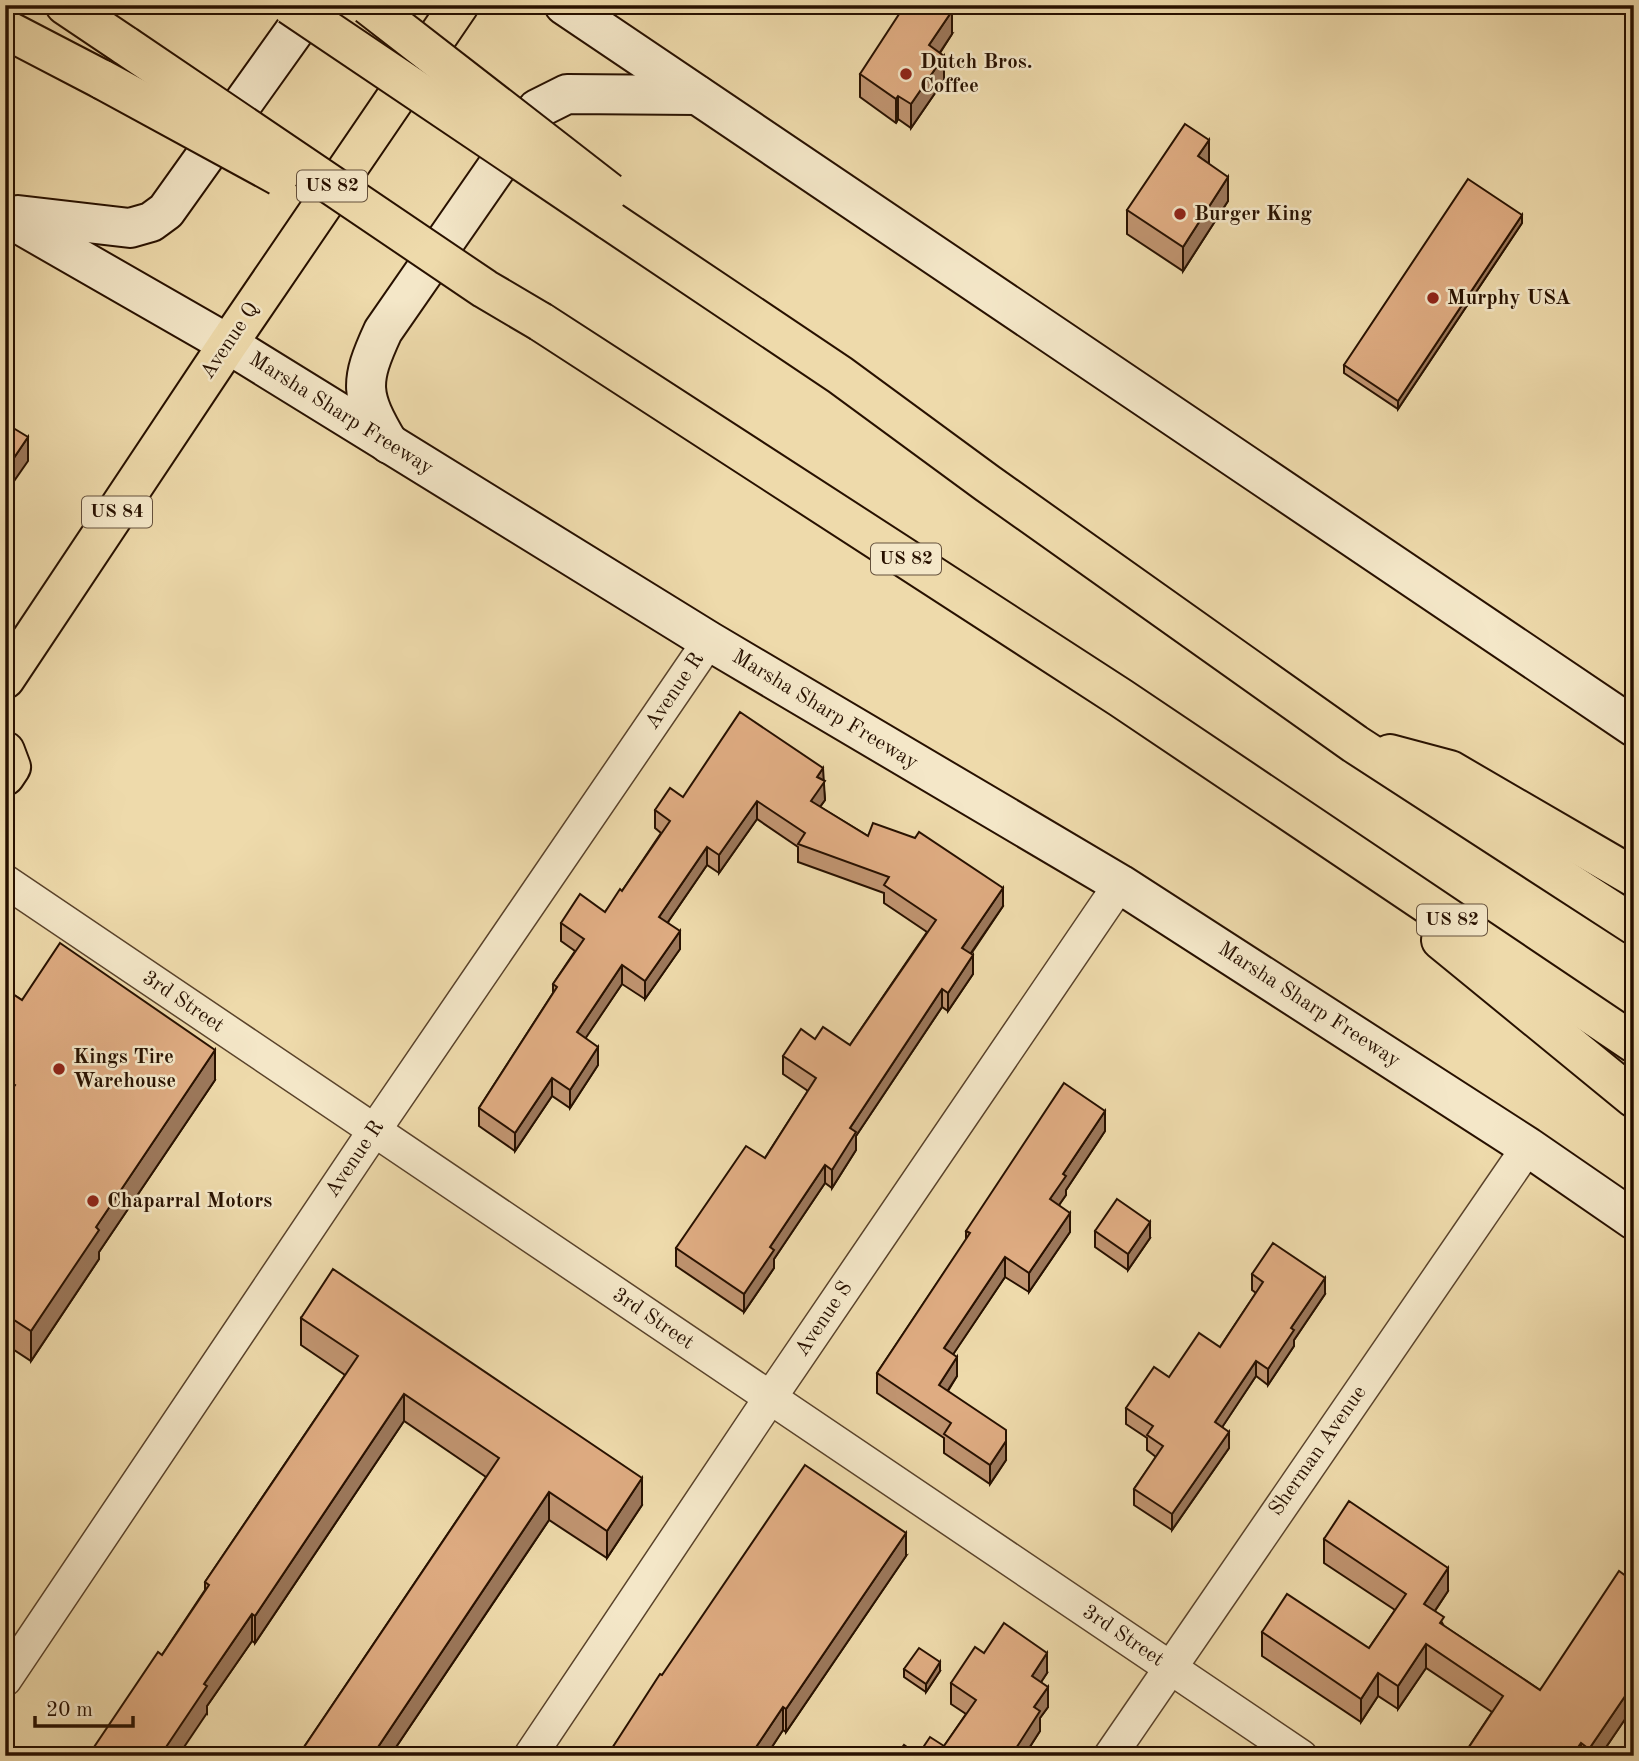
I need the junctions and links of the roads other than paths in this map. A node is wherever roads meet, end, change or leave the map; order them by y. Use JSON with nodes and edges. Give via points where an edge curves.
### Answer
{"nodes":[{"id":1,"x":65,"y":5,"type":"edge"},
{"id":2,"x":290,"y":5,"type":"edge"},
{"id":3,"x":313,"y":5,"type":"edge"},
{"id":4,"x":368,"y":5,"type":"edge"},
{"id":5,"x":459,"y":5,"type":"edge"},
{"id":6,"x":564,"y":5,"type":"edge"},
{"id":7,"x":5,"y":29,"type":"edge"},
{"id":8,"x":697,"y":95,"type":"junction"},
{"id":9,"x":616,"y":211,"type":"junction"},
{"id":10,"x":5,"y":215,"type":"edge"},
{"id":11,"x":485,"y":289,"type":"junction"},
{"id":12,"x":228,"y":344,"type":"junction"},
{"id":13,"x":389,"y":444,"type":"junction"},
{"id":14,"x":709,"y":641,"type":"junction"},
{"id":15,"x":5,"y":680,"type":"edge"},
{"id":16,"x":1634,"y":727,"type":"edge"},
{"id":17,"x":1355,"y":744,"type":"junction"},
{"id":18,"x":5,"y":751,"type":"edge"},
{"id":19,"x":5,"y":776,"type":"edge"},
{"id":20,"x":1269,"y":798,"type":"junction"},
{"id":21,"x":1634,"y":877,"type":"edge"},
{"id":22,"x":5,"y":881,"type":"edge"},
{"id":23,"x":1120,"y":884,"type":"junction"},
{"id":24,"x":1634,"y":925,"type":"edge"},
{"id":25,"x":1634,"y":1043,"type":"edge"},
{"id":26,"x":1634,"y":1098,"type":"edge"},
{"id":27,"x":374,"y":1131,"type":"junction"},
{"id":28,"x":1528,"y":1147,"type":"junction"},
{"id":29,"x":1634,"y":1220,"type":"edge"},
{"id":30,"x":770,"y":1398,"type":"junction"},
{"id":31,"x":1169,"y":1667,"type":"junction"},
{"id":32,"x":5,"y":1680,"type":"edge"},
{"id":33,"x":530,"y":1756,"type":"edge"},
{"id":34,"x":1110,"y":1756,"type":"edge"},
{"id":35,"x":1301,"y":1756,"type":"edge"}],
"edges":[{"from":1,"to":11,"type":"highway","number":"US 82","bridge":true},
{"from":2,"to":9,"type":"highway","bridge":true},
{"from":3,"to":10,"type":"main road","via":[[166,211],[150,222],[130,228]]},
{"from":4,"to":9,"type":"highway","bridge":true},
{"from":5,"to":12,"type":"highway","name":"Avenue Q","number":"US 84"},
{"from":6,"to":8,"type":"main road"},
{"from":7,"to":11,"type":"highway","bridge":true},
{"from":8,"to":13,"type":"main road","via":[[567,94],[537,109],[383,331],[371,356],[364,387],[370,413]]},
{"from":8,"to":16,"type":"main road"},
{"from":9,"to":17,"type":"highway","via":[[986,483]]},
{"from":10,"to":12,"type":"main road","name":"Marsha Sharp Freeway"},
{"from":11,"to":20,"type":"highway","number":"US 82","bridge":true},
{"from":12,"to":13,"type":"main road","name":"Marsha Sharp Freeway"},
{"from":12,"to":15,"type":"highway","name":"Avenue Q","number":"US 84"},
{"from":13,"to":14,"type":"main road","name":"Marsha Sharp Freeway"},
{"from":14,"to":23,"type":"main road","name":"Marsha Sharp Freeway"},
{"from":14,"to":27,"type":"street","name":"Avenue R"},
{"from":17,"to":21,"type":"highway","via":[[1450,770]]},
{"from":17,"to":24,"type":"highway"},
{"from":18,"to":19,"type":"highway","via":[[10,767]]},
{"from":20,"to":25,"type":"highway","number":"US 82"},
{"from":20,"to":26,"type":"highway"},
{"from":22,"to":27,"type":"street","name":"3rd Street"},
{"from":23,"to":28,"type":"main road","name":"Marsha Sharp Freeway"},
{"from":23,"to":30,"type":"street","name":"Avenue S"},
{"from":27,"to":30,"type":"street","name":"3rd Street"},
{"from":27,"to":32,"type":"street","name":"Avenue R"},
{"from":28,"to":29,"type":"main road","name":"Marsha Sharp Freeway"},
{"from":28,"to":31,"type":"street","name":"Sherman Avenue"},
{"from":30,"to":31,"type":"street","name":"3rd Street"},
{"from":30,"to":33,"type":"street","name":"Avenue S"},
{"from":31,"to":34,"type":"street","name":"Sherman Avenue"},
{"from":31,"to":35,"type":"street","name":"3rd Street"}]}
